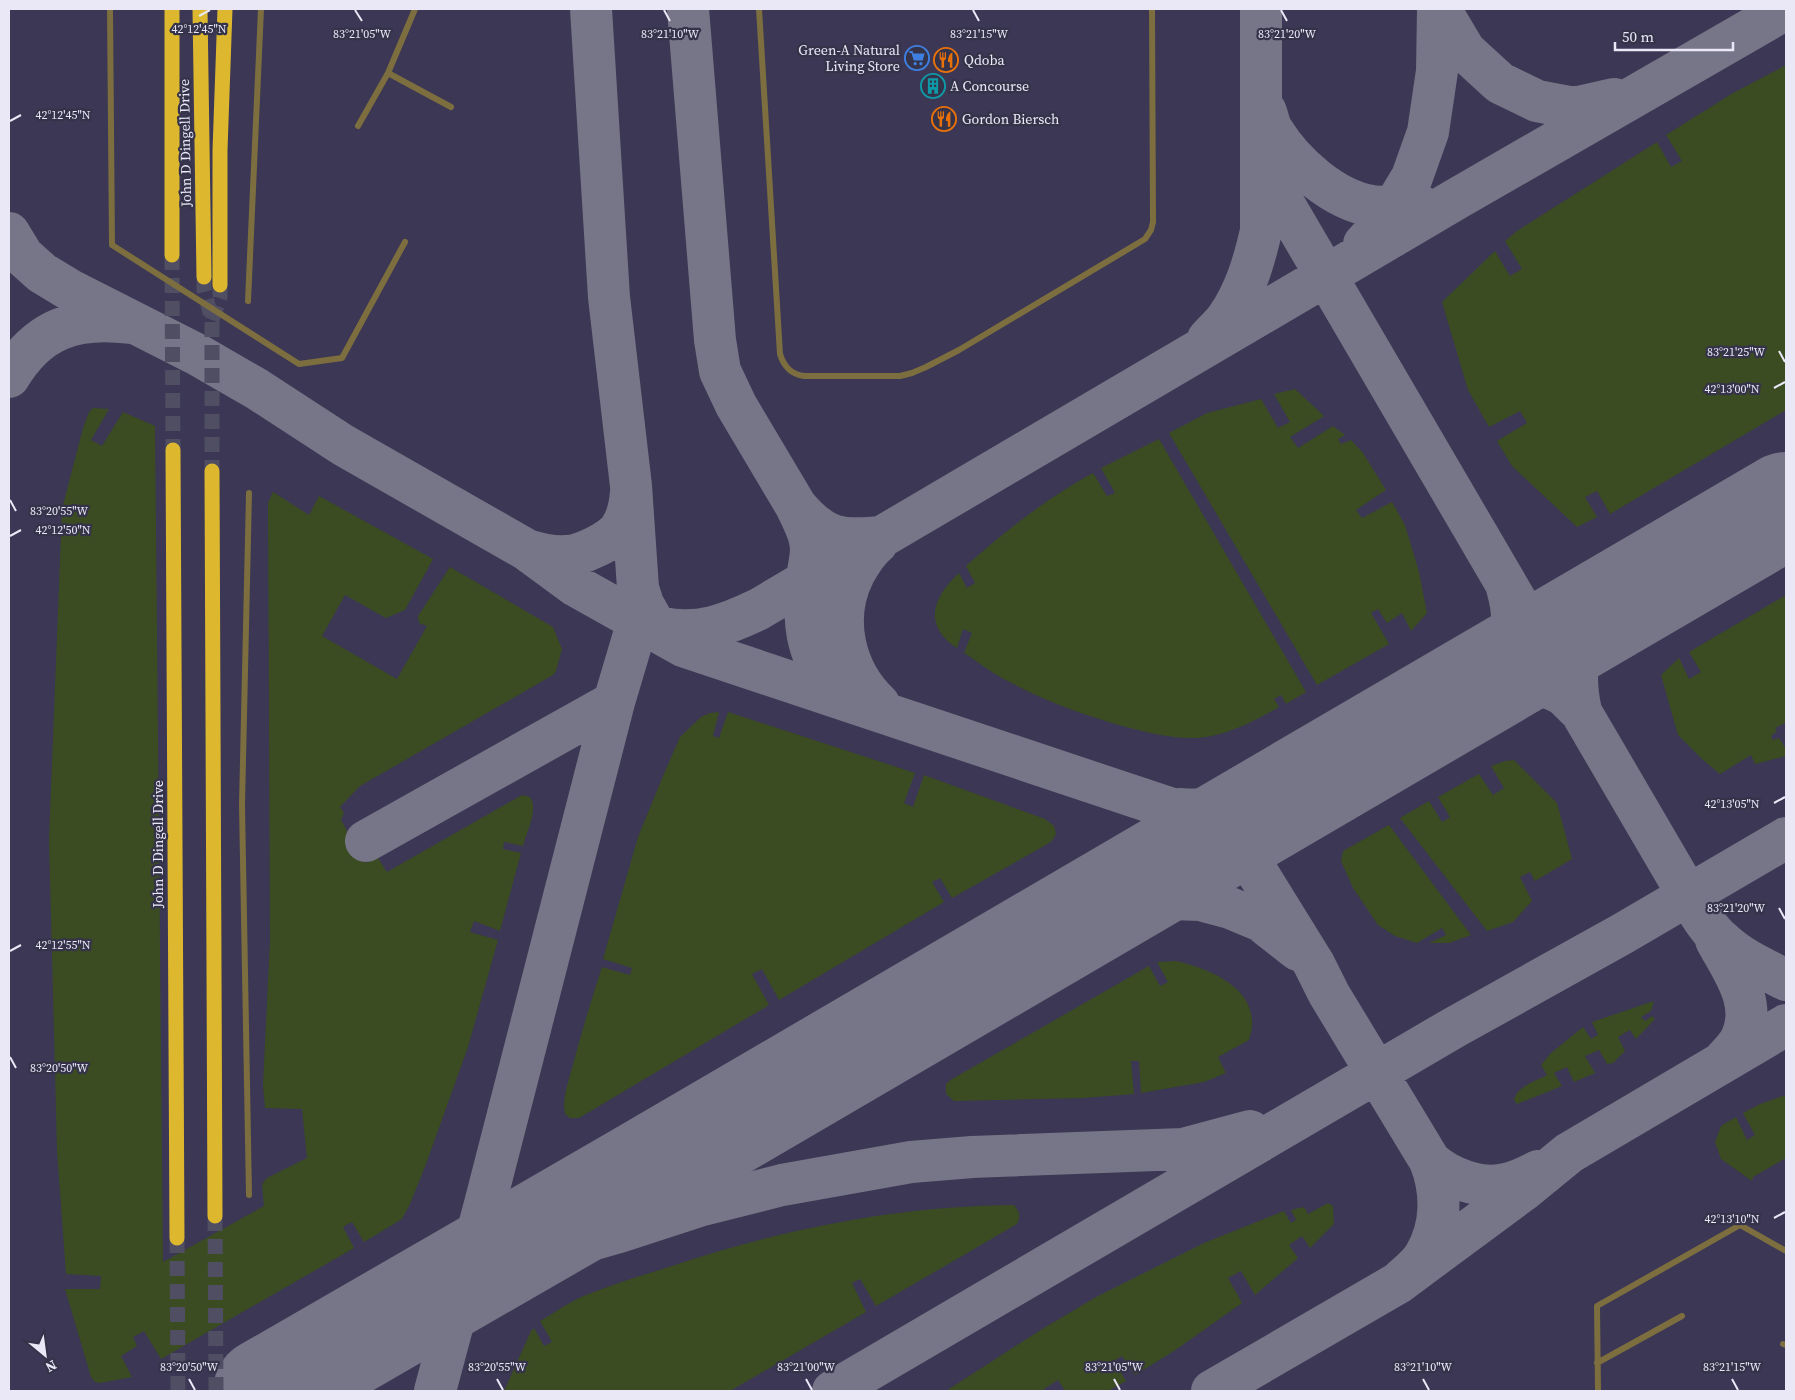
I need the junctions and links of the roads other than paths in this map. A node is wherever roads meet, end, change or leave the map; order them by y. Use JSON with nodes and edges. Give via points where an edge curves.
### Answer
{"nodes":[{"id":1,"x":110,"y":9,"type":"edge"},
{"id":2,"x":168,"y":9,"type":"edge"},
{"id":3,"x":172,"y":9,"type":"edge"},
{"id":4,"x":200,"y":9,"type":"edge"},
{"id":5,"x":225,"y":9,"type":"edge"},
{"id":6,"x":260,"y":9,"type":"edge"},
{"id":7,"x":415,"y":9,"type":"edge"},
{"id":8,"x":759,"y":9,"type":"edge"},
{"id":9,"x":1152,"y":9,"type":"edge"},
{"id":10,"x":172,"y":58,"type":"junction"},
{"id":11,"x":388,"y":72,"type":"junction"},
{"id":12,"x":451,"y":107,"type":"dead end"},
{"id":13,"x":358,"y":126,"type":"dead end"},
{"id":14,"x":405,"y":242,"type":"dead end"},
{"id":15,"x":172,"y":255,"type":"tunnel mouth"},
{"id":16,"x":204,"y":276,"type":"tunnel mouth"},
{"id":17,"x":220,"y":285,"type":"tunnel mouth"},
{"id":18,"x":248,"y":302,"type":"dead end"},
{"id":19,"x":173,"y":450,"type":"tunnel mouth"},
{"id":20,"x":212,"y":471,"type":"tunnel mouth"},
{"id":21,"x":249,"y":493,"type":"dead end"},
{"id":22,"x":249,"y":1195,"type":"dead end"},
{"id":23,"x":215,"y":1216,"type":"tunnel mouth"},
{"id":24,"x":177,"y":1238,"type":"tunnel mouth"},
{"id":25,"x":1786,"y":1251,"type":"edge"},
{"id":26,"x":1682,"y":1316,"type":"dead end"},
{"id":27,"x":1597,"y":1363,"type":"junction"},
{"id":28,"x":1598,"y":1391,"type":"edge"}],
"edges":[{"from":1,"to":14,"type":"lane","via":[[112,245],[300,364],[342,358]]},
{"from":2,"to":10,"type":"highway"},
{"from":3,"to":10,"type":"highway","name":"John D Dingell Drive"},
{"from":4,"to":16,"type":"highway","name":"John D Dingell Drive"},
{"from":5,"to":17,"type":"highway"},
{"from":6,"to":18,"type":"lane"},
{"from":7,"to":11,"type":"lane"},
{"from":8,"to":9,"type":"lane","via":[[780,354],[788,369],[795,375],[804,376],[900,376],[912,373],[959,350],[1145,239],[1153,222]]},
{"from":10,"to":15,"type":"highway","name":"John D Dingell Drive"},
{"from":11,"to":12,"type":"lane"},
{"from":11,"to":13,"type":"lane"},
{"from":19,"to":24,"type":"highway","name":"John D Dingell Drive"},
{"from":20,"to":23,"type":"highway"},
{"from":21,"to":22,"type":"lane","via":[[242,806]]},
{"from":25,"to":27,"type":"lane","via":[[1740,1225],[1597,1306]]},
{"from":26,"to":27,"type":"lane"},
{"from":27,"to":28,"type":"lane"}]}
